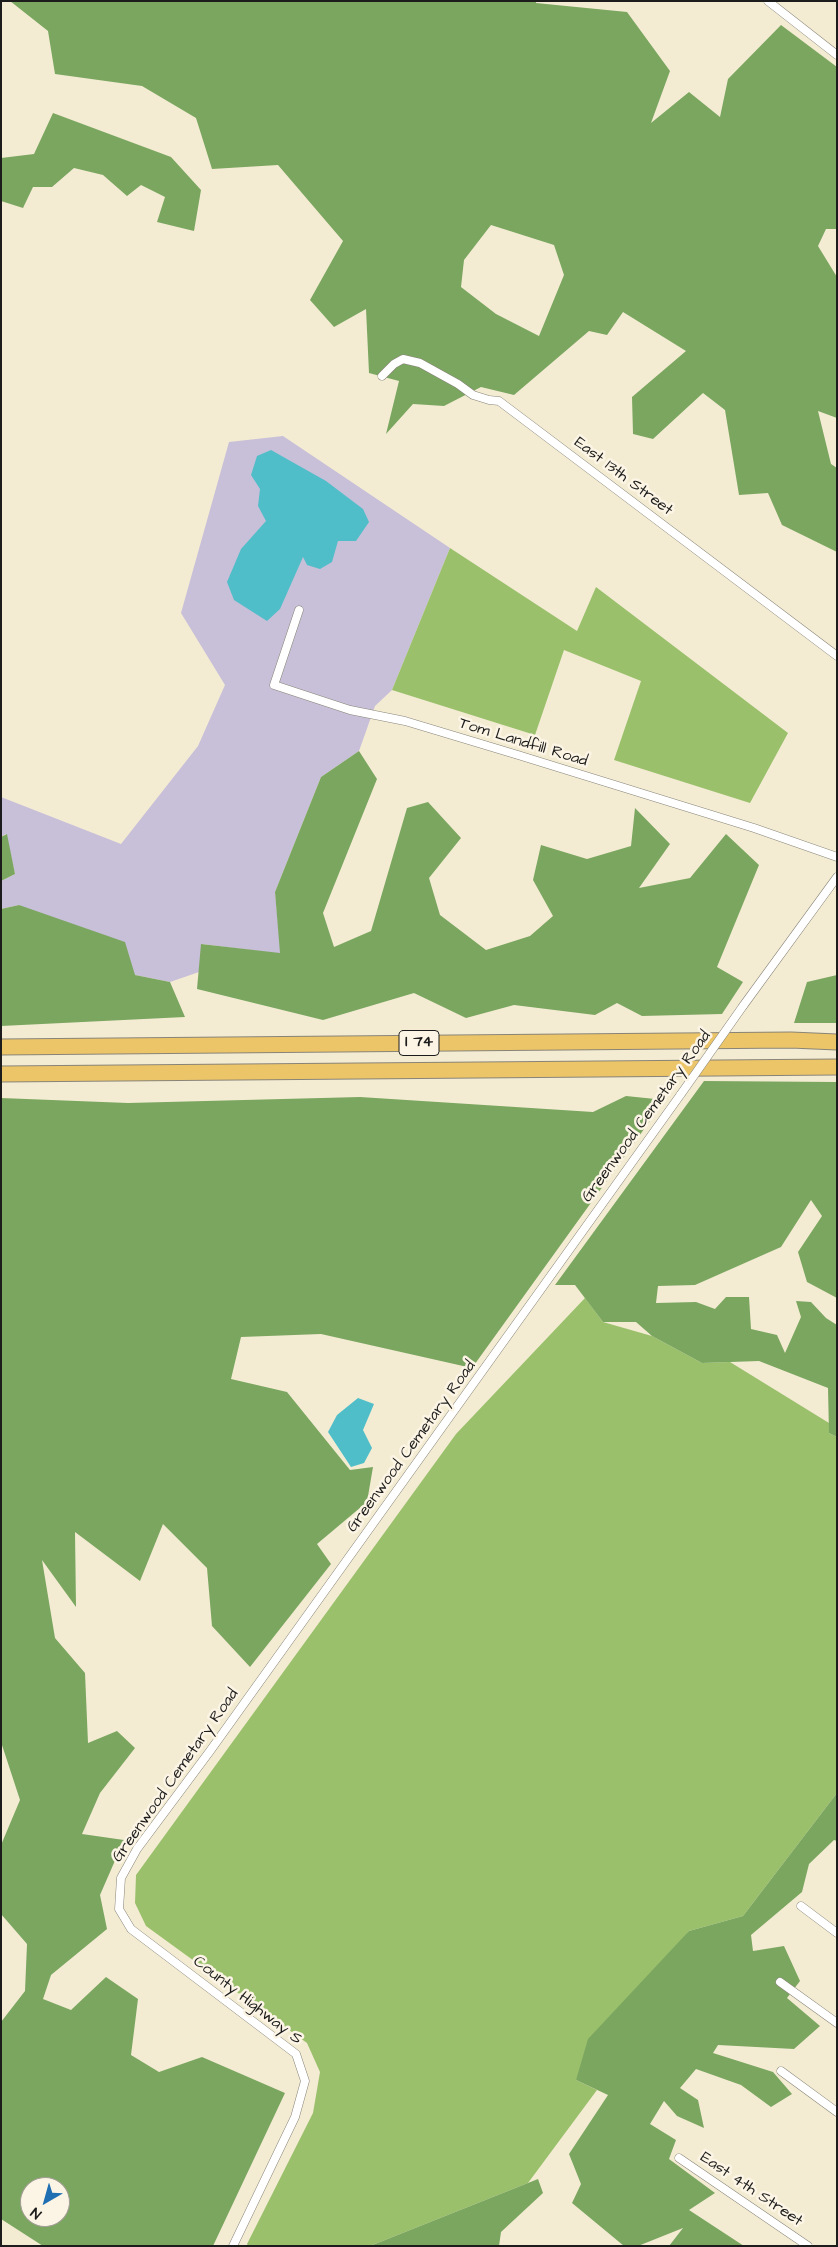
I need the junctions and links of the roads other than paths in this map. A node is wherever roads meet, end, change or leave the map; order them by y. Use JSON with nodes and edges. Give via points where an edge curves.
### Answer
{"nodes":[{"id":1,"x":768,"y":1,"type":"edge"},
{"id":2,"x":837,"y":55,"type":"edge"},
{"id":3,"x":382,"y":376,"type":"dead end"},
{"id":4,"x":299,"y":610,"type":"dead end"},
{"id":5,"x":837,"y":656,"type":"edge"},
{"id":6,"x":837,"y":857,"type":"edge"},
{"id":7,"x":837,"y":877,"type":"edge"},
{"id":8,"x":837,"y":1042,"type":"edge"},
{"id":9,"x":1,"y":1047,"type":"edge"},
{"id":10,"x":837,"y":1067,"type":"edge"},
{"id":11,"x":1,"y":1074,"type":"edge"},
{"id":12,"x":801,"y":1906,"type":"dead end"},
{"id":13,"x":119,"y":1909,"type":"joint"},
{"id":14,"x":837,"y":1933,"type":"edge"},
{"id":15,"x":780,"y":1982,"type":"dead end"},
{"id":16,"x":837,"y":2024,"type":"edge"},
{"id":17,"x":781,"y":2071,"type":"dead end"},
{"id":18,"x":837,"y":2112,"type":"edge"},
{"id":19,"x":679,"y":2158,"type":"dead end"},
{"id":20,"x":233,"y":2246,"type":"edge"},
{"id":21,"x":808,"y":2246,"type":"edge"}],
"edges":[{"from":1,"to":2,"type":"street"},
{"from":3,"to":5,"type":"street","name":"East 13th Street","via":[[403,359],[420,363],[473,395],[499,400]]},
{"from":4,"to":6,"type":"street","name":"Tom Landfill Road","via":[[274,685],[350,710],[405,721],[754,828]]},
{"from":7,"to":13,"type":"street","name":"Greenwood Cemetary Road","bridge":true,"via":[[137,1849],[121,1878]]},
{"from":8,"to":9,"type":"highway","number":"I 74"},
{"from":10,"to":11,"type":"highway","number":"I 74"},
{"from":12,"to":14,"type":"street"},
{"from":13,"to":20,"type":"street","name":"County Highway S","via":[[131,1929],[296,2054],[305,2081],[295,2116]]},
{"from":15,"to":16,"type":"street"},
{"from":17,"to":18,"type":"street"},
{"from":19,"to":21,"type":"street","name":"East 4th Street"}]}
